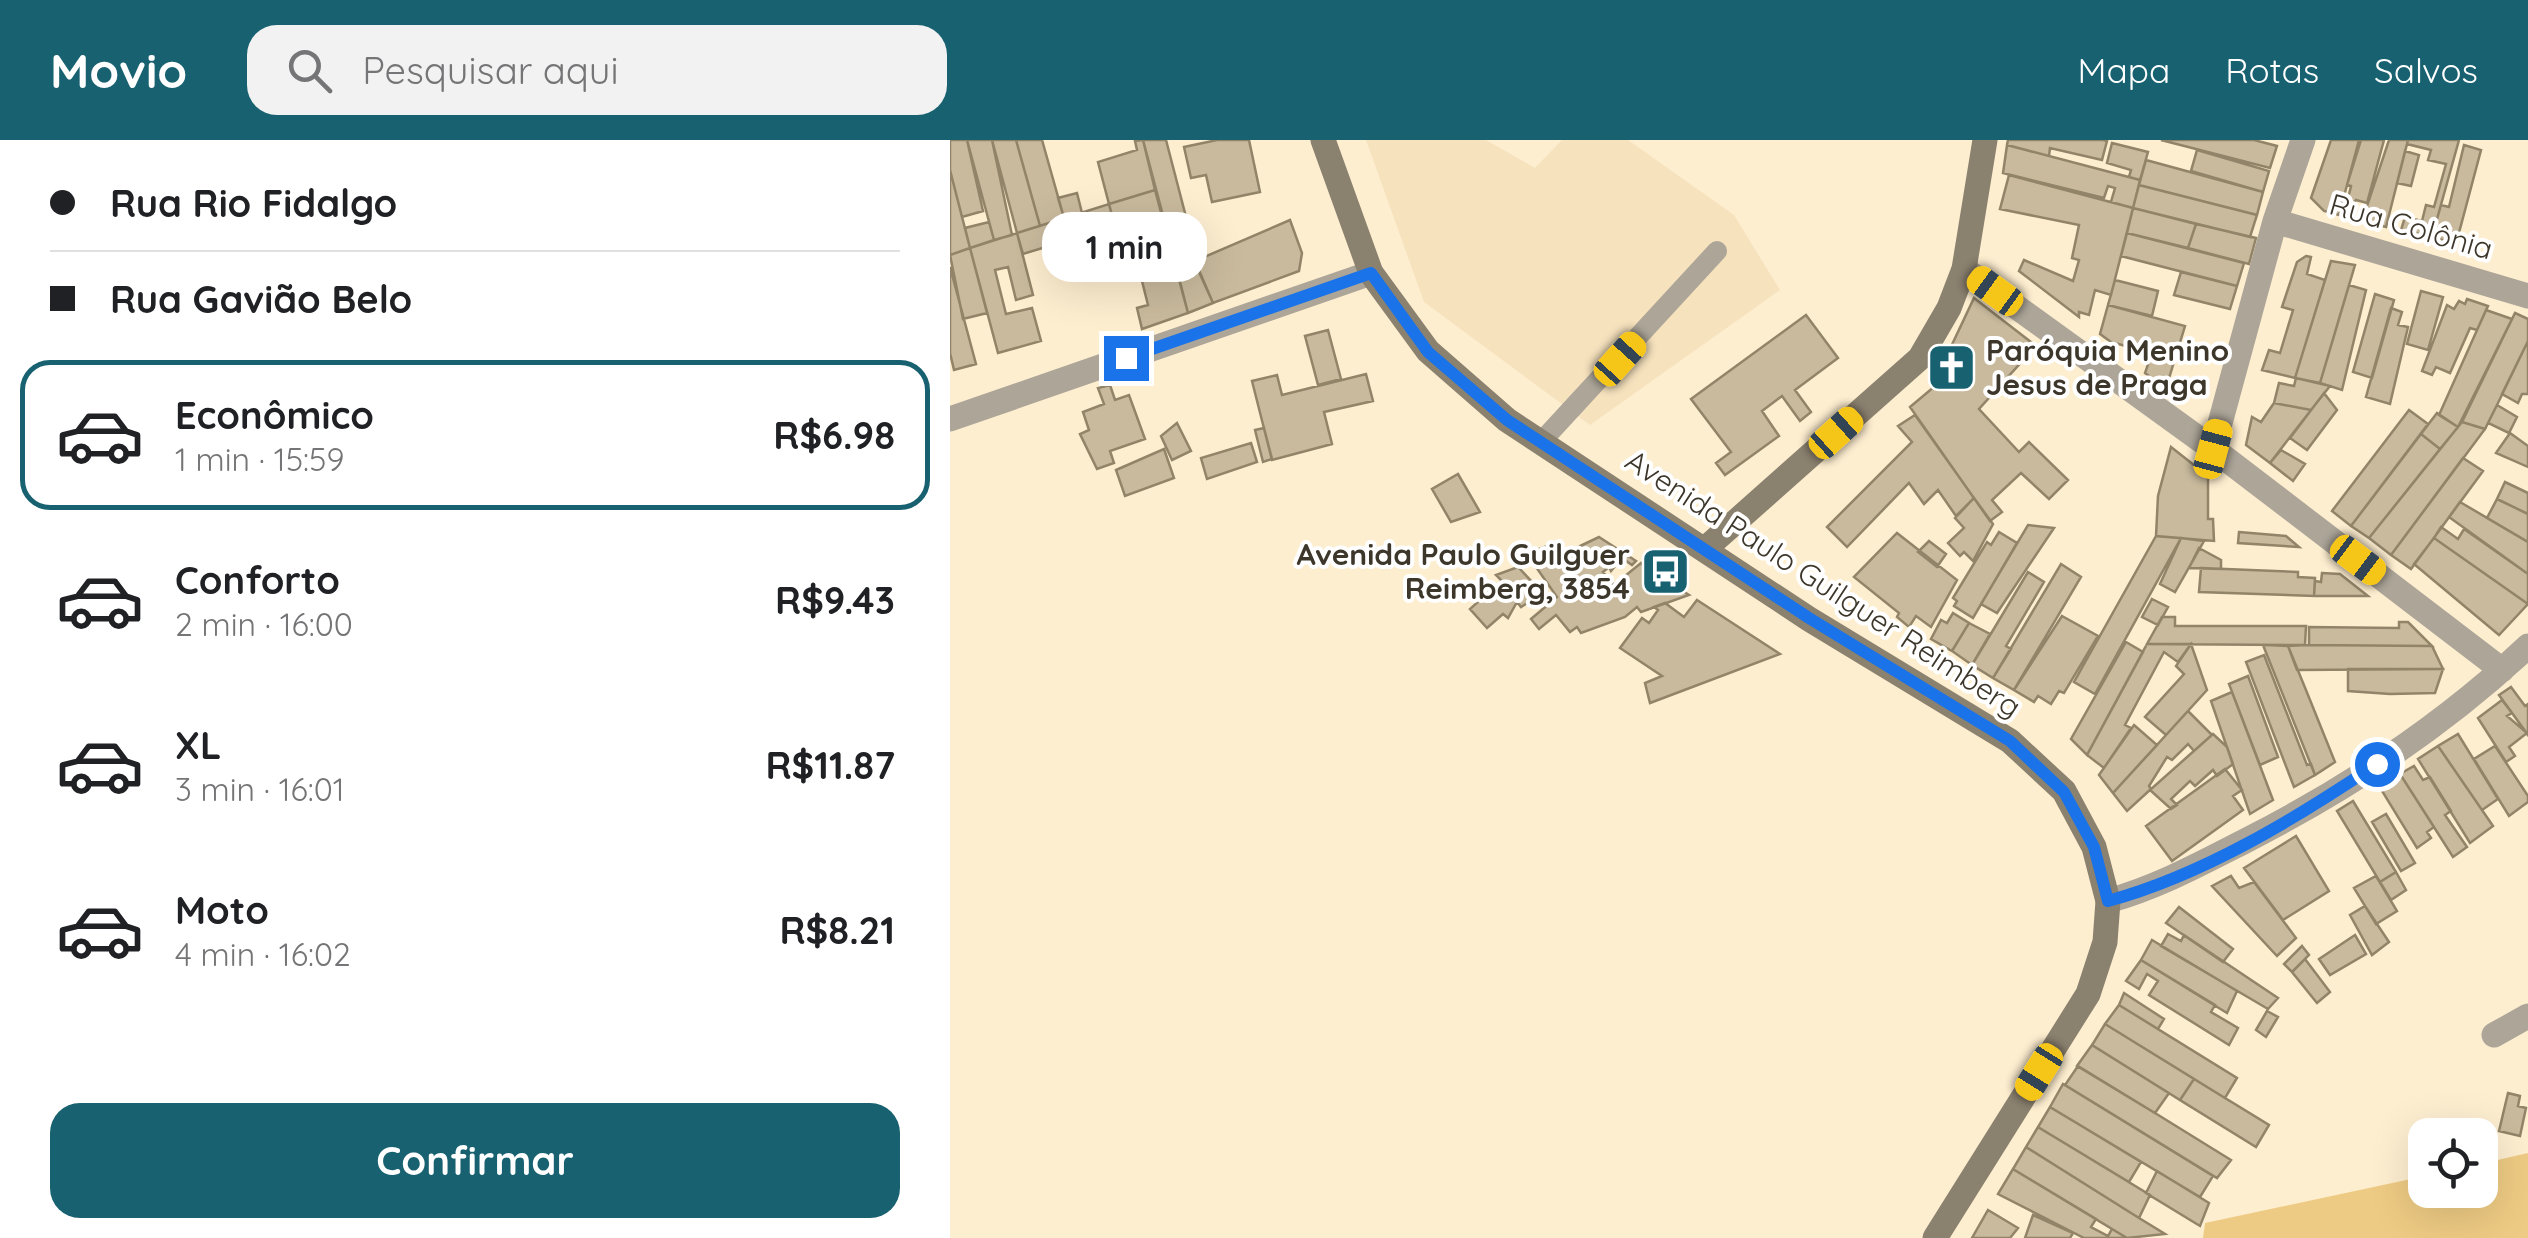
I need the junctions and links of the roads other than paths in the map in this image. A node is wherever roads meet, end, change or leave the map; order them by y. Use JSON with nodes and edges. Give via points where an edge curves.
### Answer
{"nodes":[{"id":1,"x":1323,"y":140,"type":"edge"},
{"id":2,"x":1984,"y":140,"type":"edge"},
{"id":3,"x":2303,"y":140,"type":"edge"},
{"id":4,"x":2275,"y":222,"type":"junction"},
{"id":5,"x":1718,"y":250,"type":"dead end"},
{"id":6,"x":1964,"y":269,"type":"junction"},
{"id":7,"x":1371,"y":273,"type":"junction"},
{"id":8,"x":2528,"y":296,"type":"edge"},
{"id":9,"x":950,"y":419,"type":"edge"},
{"id":10,"x":1541,"y":442,"type":"junction"},
{"id":11,"x":2213,"y":449,"type":"junction"},
{"id":12,"x":1706,"y":548,"type":"junction"},
{"id":13,"x":2528,"y":646,"type":"edge"},
{"id":14,"x":2502,"y":670,"type":"junction"},
{"id":15,"x":2108,"y":901,"type":"junction"},
{"id":16,"x":2528,"y":1016,"type":"edge"},
{"id":17,"x":2494,"y":1036,"type":"dead end"},
{"id":18,"x":1936,"y":1238,"type":"edge"}],
"edges":[{"from":1,"to":7,"type":"main road","name":"Avenida Paulo Guilguer Reimberg"},
{"from":2,"to":6,"type":"main road"},
{"from":3,"to":4,"type":"street"},
{"from":4,"to":8,"type":"street","name":"Rua Colônia"},
{"from":4,"to":11,"type":"street"},
{"from":5,"to":10,"type":"lane"},
{"from":6,"to":11,"type":"street"},
{"from":6,"to":12,"type":"main road","via":[[1920,358]]},
{"from":7,"to":9,"type":"street"},
{"from":7,"to":10,"type":"main road","name":"Avenida Paulo Guilguer Reimberg","via":[[1428,352]]},
{"from":10,"to":12,"type":"main road","name":"Avenida Paulo Guilguer Reimberg"},
{"from":11,"to":14,"type":"street"},
{"from":12,"to":15,"type":"main road","name":"Avenida Paulo Guilguer Reimberg","via":[[2010,741],[2064,792],[2094,847]]},
{"from":13,"to":14,"type":"street"},
{"from":14,"to":15,"type":"street","via":[[2432,728],[2322,801],[2158,887]]},
{"from":15,"to":18,"type":"main road","name":"Avenida Paulo Guilguer Reimberg","via":[[2105,942],[2088,994]]},
{"from":16,"to":17,"type":"street"}]}
